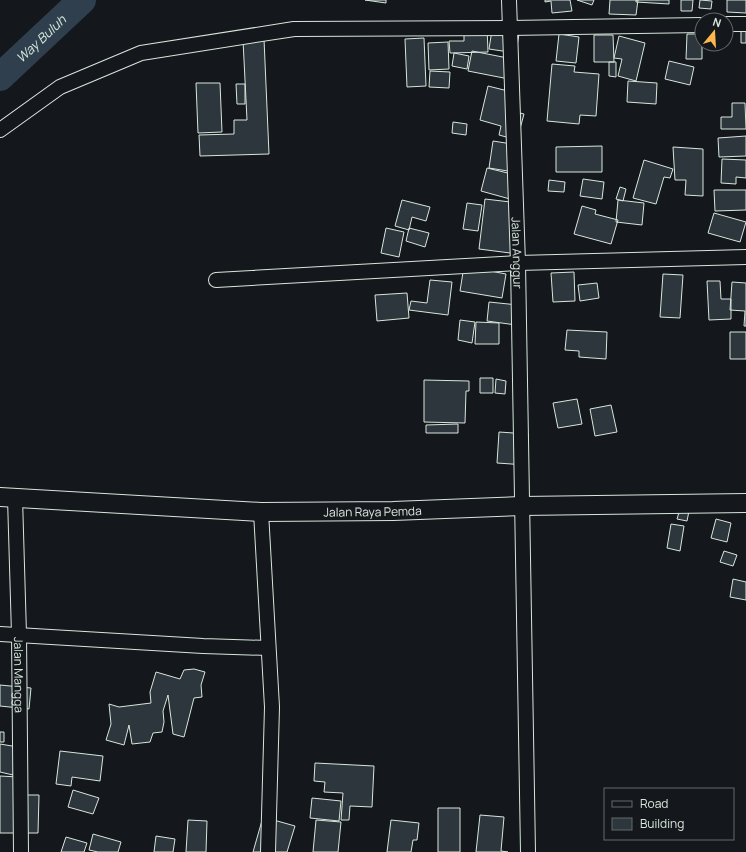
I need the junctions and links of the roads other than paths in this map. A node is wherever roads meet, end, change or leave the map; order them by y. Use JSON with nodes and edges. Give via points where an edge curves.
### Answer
{"nodes":[{"id":1,"x":509,"y":0,"type":"edge"},
{"id":2,"x":734,"y":24,"type":"edge"},
{"id":3,"x":746,"y":24,"type":"edge"},
{"id":4,"x":694,"y":25,"type":"edge"},
{"id":5,"x":509,"y":28,"type":"junction"},
{"id":6,"x":0,"y":130,"type":"edge"},
{"id":7,"x":746,"y":257,"type":"edge"},
{"id":8,"x":518,"y":264,"type":"junction"},
{"id":9,"x":216,"y":280,"type":"dead end"},
{"id":10,"x":8,"y":498,"type":"edge"},
{"id":11,"x":746,"y":503,"type":"edge"},
{"id":12,"x":522,"y":506,"type":"junction"},
{"id":13,"x":261,"y":512,"type":"junction"},
{"id":14,"x":0,"y":634,"type":"edge"},
{"id":15,"x":19,"y":634,"type":"junction"},
{"id":16,"x":268,"y":648,"type":"junction"},
{"id":17,"x":21,"y":852,"type":"edge"},
{"id":18,"x":268,"y":852,"type":"edge"},
{"id":19,"x":528,"y":852,"type":"edge"}],
"edges":[{"from":1,"to":5,"type":"street","name":"Jalan Anggur"},
{"from":2,"to":3,"type":"street"},
{"from":4,"to":5,"type":"street"},
{"from":5,"to":6,"type":"street","via":[[294,29],[141,52],[60,87]]},
{"from":5,"to":8,"type":"street","name":"Jalan Anggur"},
{"from":7,"to":8,"type":"street"},
{"from":8,"to":9,"type":"street"},
{"from":8,"to":12,"type":"street","name":"Jalan Anggur"},
{"from":10,"to":13,"type":"street","name":"Jalan Raya Pemda"},
{"from":10,"to":15,"type":"street","name":"Jalan Mangga"},
{"from":11,"to":12,"type":"street","name":"Jalan Raya Pemda"},
{"from":12,"to":13,"type":"street","name":"Jalan Raya Pemda","via":[[393,511]]},
{"from":12,"to":19,"type":"street","name":"Jalan Anggur"},
{"from":13,"to":16,"type":"street"},
{"from":14,"to":15,"type":"street"},
{"from":15,"to":16,"type":"street"},
{"from":15,"to":17,"type":"street","name":"Jalan Mangga"},
{"from":16,"to":18,"type":"street","via":[[272,707]]}]}
